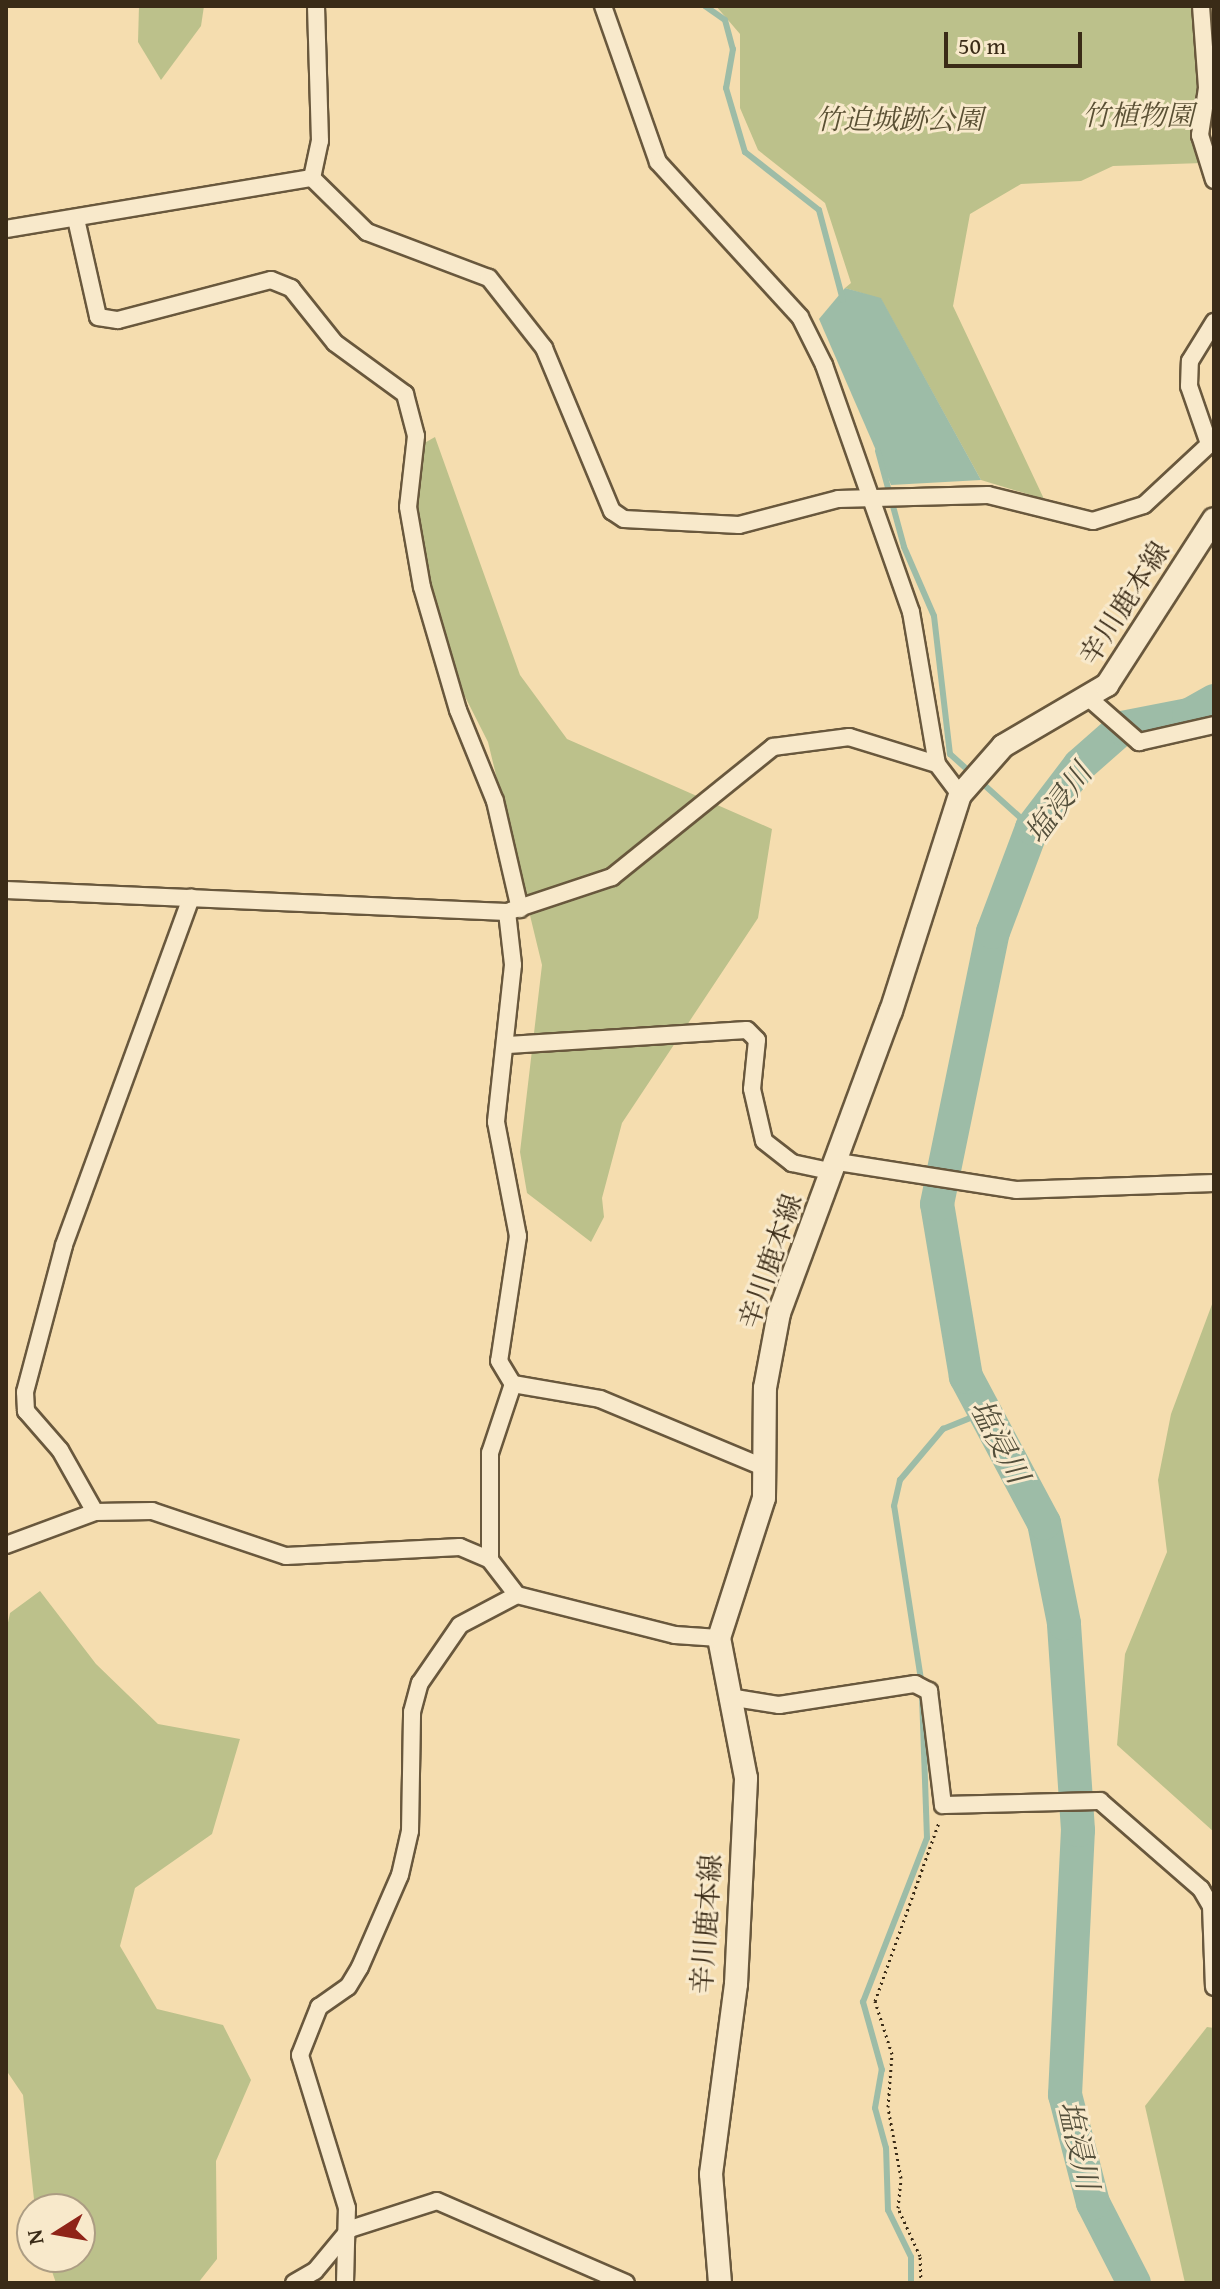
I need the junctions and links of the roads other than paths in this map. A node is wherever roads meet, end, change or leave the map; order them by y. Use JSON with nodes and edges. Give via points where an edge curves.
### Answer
{"nodes":[{"id":1,"x":316,"y":6,"type":"edge"},
{"id":2,"x":603,"y":6,"type":"edge"},
{"id":3,"x":1201,"y":6,"type":"edge"},
{"id":4,"x":312,"y":178,"type":"junction"},
{"id":5,"x":1214,"y":180,"type":"edge"},
{"id":6,"x":76,"y":219,"type":"junction"},
{"id":7,"x":6,"y":229,"type":"edge"},
{"id":8,"x":1214,"y":322,"type":"edge"},
{"id":9,"x":1211,"y":441,"type":"edge"},
{"id":10,"x":875,"y":498,"type":"junction"},
{"id":11,"x":1214,"y":519,"type":"edge"},
{"id":12,"x":1091,"y":700,"type":"junction"},
{"id":13,"x":1214,"y":725,"type":"edge"},
{"id":14,"x":937,"y":764,"type":"junction"},
{"id":15,"x":963,"y":792,"type":"junction"},
{"id":16,"x":6,"y":890,"type":"edge"},
{"id":17,"x":191,"y":898,"type":"junction"},
{"id":18,"x":514,"y":910,"type":"junction"},
{"id":19,"x":508,"y":1045,"type":"junction"},
{"id":20,"x":836,"y":1167,"type":"junction"},
{"id":21,"x":1214,"y":1183,"type":"edge"},
{"id":22,"x":513,"y":1384,"type":"junction"},
{"id":23,"x":763,"y":1467,"type":"junction"},
{"id":24,"x":95,"y":1512,"type":"junction"},
{"id":25,"x":6,"y":1545,"type":"edge"},
{"id":26,"x":490,"y":1560,"type":"junction"},
{"id":27,"x":517,"y":1595,"type":"junction"},
{"id":28,"x":719,"y":1638,"type":"junction"},
{"id":29,"x":735,"y":1698,"type":"junction"},
{"id":30,"x":1214,"y":1987,"type":"edge"},
{"id":31,"x":350,"y":2229,"type":"junction"},
{"id":32,"x":294,"y":2283,"type":"edge"},
{"id":33,"x":345,"y":2283,"type":"edge"},
{"id":34,"x":626,"y":2283,"type":"edge"},
{"id":35,"x":720,"y":2283,"type":"edge"}],
"edges":[{"from":1,"to":4,"type":"street","via":[[320,141]]},
{"from":2,"to":10,"type":"street","via":[[658,162],[800,317]]},
{"from":3,"to":5,"type":"street","via":[[1207,88],[1200,135]]},
{"from":4,"to":6,"type":"street"},
{"from":4,"to":10,"type":"street","via":[[367,232],[489,278],[544,348],[612,511],[624,519],[739,525],[799,505]]},
{"from":6,"to":7,"type":"street"},
{"from":6,"to":18,"type":"street","via":[[98,317],[118,320],[271,280],[291,288],[335,343],[405,394],[416,436],[408,507],[422,587],[458,710],[495,801]]},
{"from":8,"to":9,"type":"street","via":[[1190,361],[1189,386]]},
{"from":9,"to":10,"type":"street","via":[[1144,505],[1093,521],[988,495]]},
{"from":10,"to":14,"type":"street","via":[[911,612]]},
{"from":11,"to":12,"type":"main road","name":"辛川鹿本線","via":[[1128,659]]},
{"from":12,"to":13,"type":"street","via":[[1135,739]]},
{"from":12,"to":15,"type":"main road","name":"辛川鹿本線","via":[[1024,730]]},
{"from":14,"to":15,"type":"street"},
{"from":14,"to":18,"type":"street","via":[[849,737],[773,747],[612,877]]},
{"from":15,"to":20,"type":"main road","name":"辛川鹿本線"},
{"from":16,"to":17,"type":"street"},
{"from":17,"to":18,"type":"street"},
{"from":17,"to":24,"type":"street","via":[[64,1245],[25,1392],[26,1411],[60,1450]]},
{"from":18,"to":19,"type":"street"},
{"from":19,"to":20,"type":"street","via":[[747,1030],[757,1040],[752,1089],[764,1141],[792,1163]]},
{"from":19,"to":22,"type":"street","via":[[496,1122],[518,1236],[499,1361]]},
{"from":20,"to":21,"type":"street","via":[[1016,1190]]},
{"from":20,"to":23,"type":"main road","name":"辛川鹿本線","via":[[769,1356]]},
{"from":22,"to":23,"type":"street","via":[[600,1399]]},
{"from":22,"to":26,"type":"street","via":[[490,1453]]},
{"from":23,"to":28,"type":"main road","name":"辛川鹿本線","via":[[754,1546]]},
{"from":24,"to":25,"type":"street"},
{"from":24,"to":26,"type":"street","via":[[163,1514],[286,1556],[427,1545]]},
{"from":26,"to":27,"type":"street"},
{"from":27,"to":28,"type":"street","via":[[675,1635]]},
{"from":27,"to":31,"type":"street","via":[[460,1625],[420,1683],[411,1722],[410,1831],[400,1875],[360,1967],[306,2031],[305,2088]]},
{"from":28,"to":29,"type":"main road","name":"辛川鹿本線"},
{"from":29,"to":30,"type":"street","via":[[779,1705],[915,1684],[929,1691],[943,1805],[1100,1801],[1201,1889],[1211,1906]]},
{"from":29,"to":35,"type":"main road","name":"辛川鹿本線","via":[[746,1778],[736,1984],[711,2174]]},
{"from":31,"to":32,"type":"street"},
{"from":31,"to":33,"type":"street"},
{"from":31,"to":34,"type":"street","via":[[437,2201]]}]}
